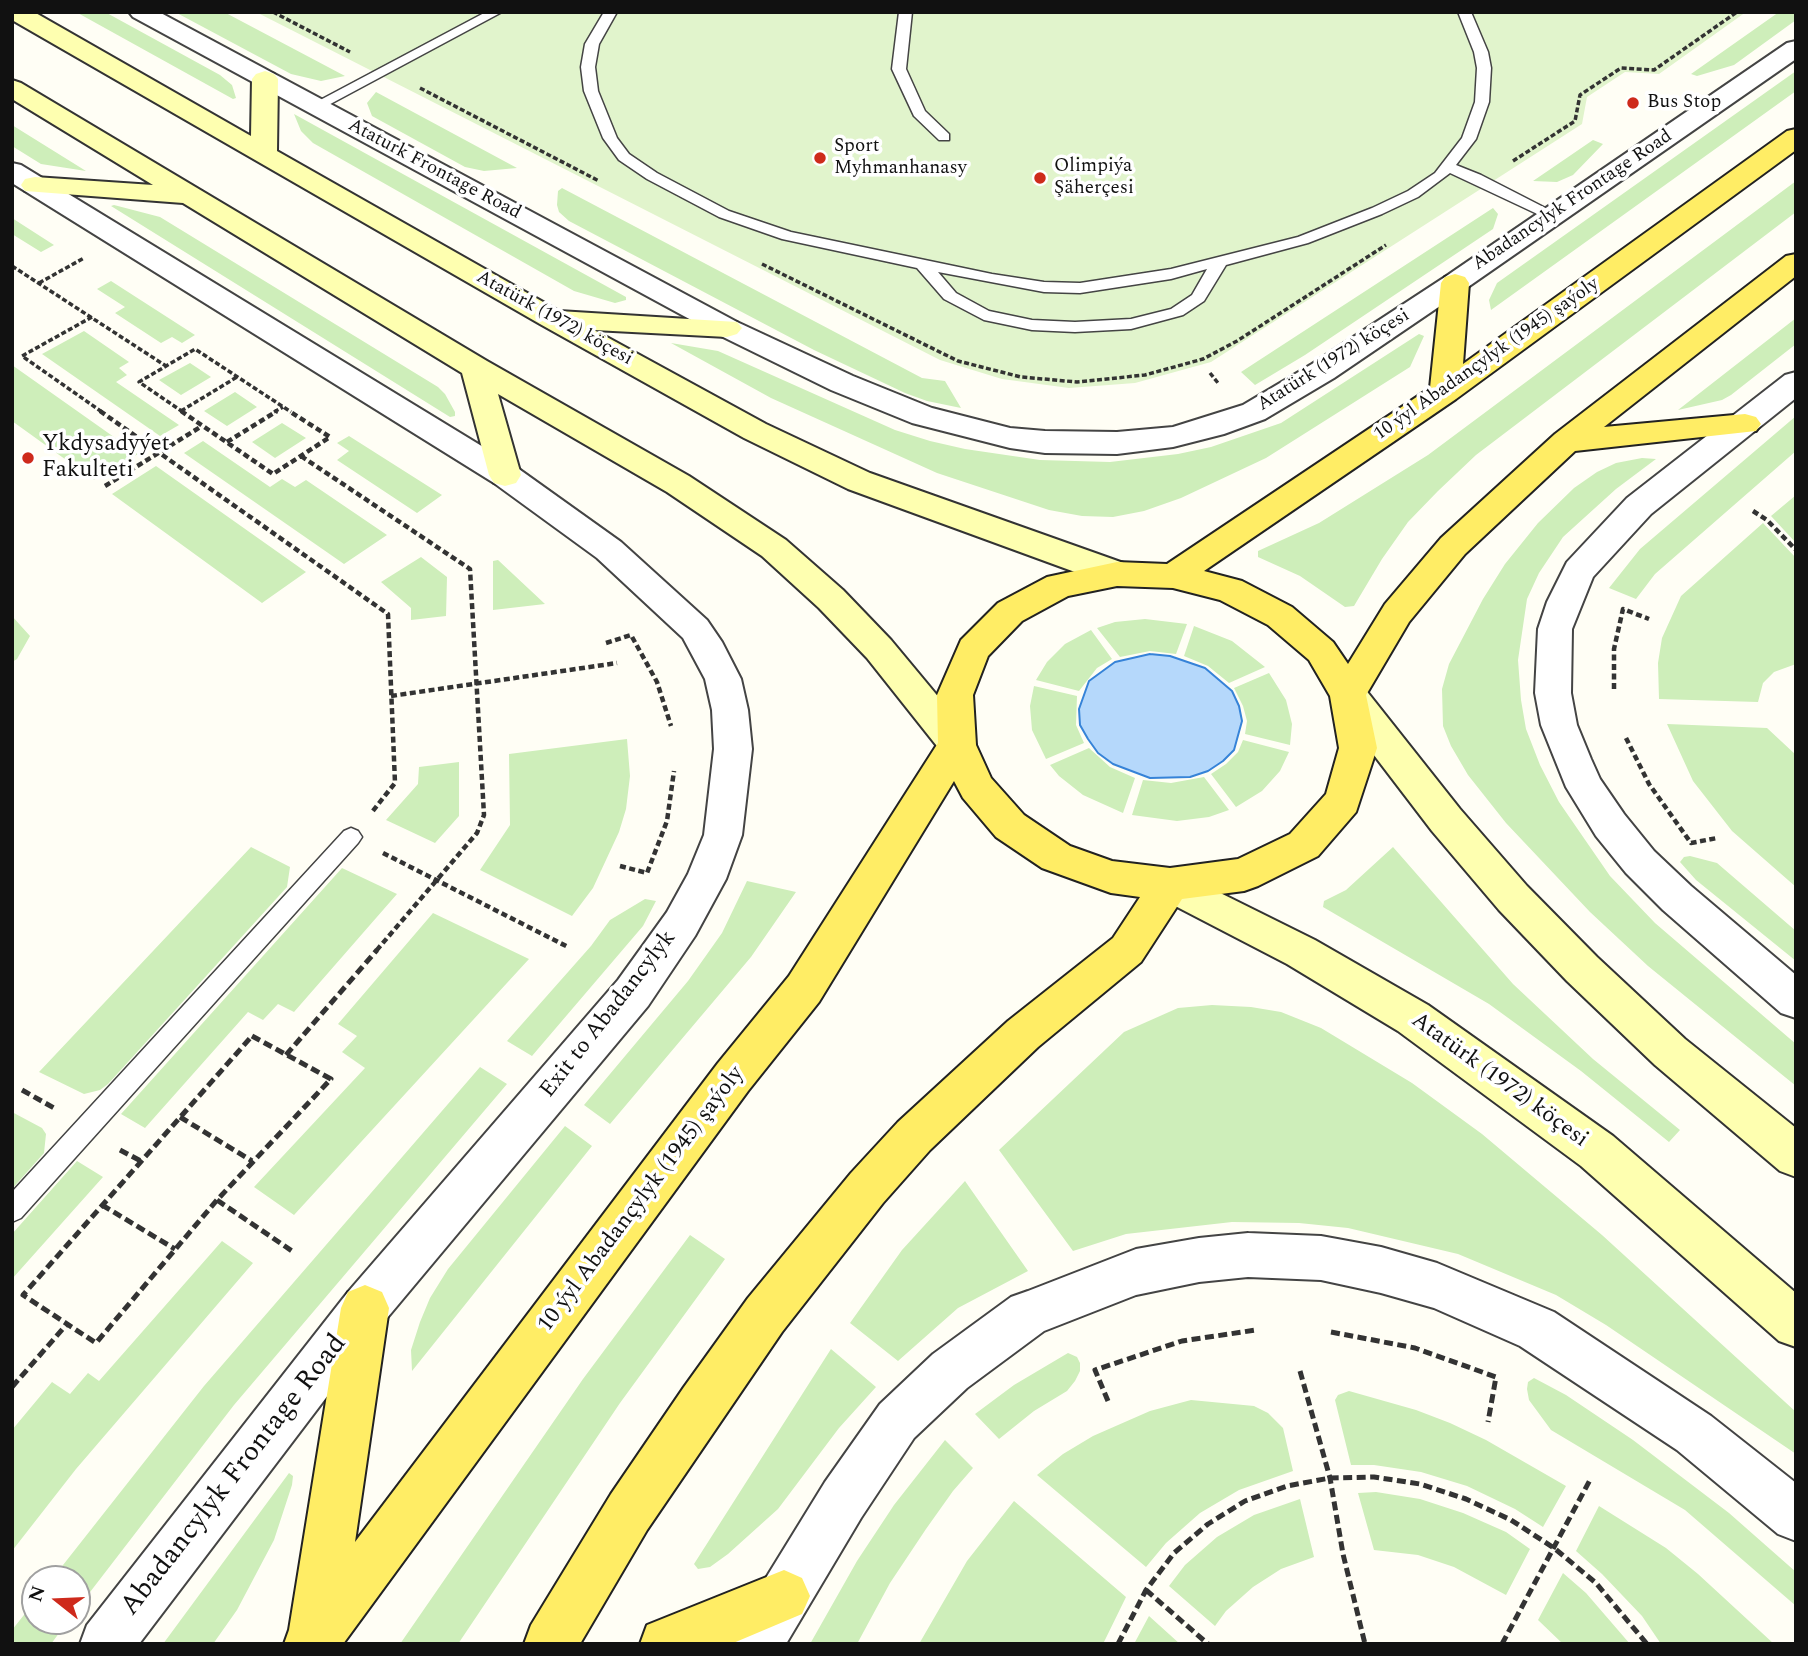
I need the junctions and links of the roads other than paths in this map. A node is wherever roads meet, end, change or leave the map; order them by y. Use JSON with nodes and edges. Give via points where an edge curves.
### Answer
{"nodes":[{"id":1,"x":16,"y":12,"type":"edge"},
{"id":2,"x":141,"y":12,"type":"edge"},
{"id":3,"x":496,"y":12,"type":"edge"},
{"id":4,"x":611,"y":12,"type":"edge"},
{"id":5,"x":906,"y":12,"type":"edge"},
{"id":6,"x":1464,"y":12,"type":"edge"},
{"id":7,"x":1796,"y":48,"type":"edge"},
{"id":8,"x":265,"y":79,"type":"junction"},
{"id":9,"x":12,"y":88,"type":"edge"},
{"id":10,"x":316,"y":106,"type":"junction"},
{"id":11,"x":944,"y":137,"type":"dead end"},
{"id":12,"x":1796,"y":137,"type":"edge"},
{"id":13,"x":264,"y":152,"type":"junction"},
{"id":14,"x":1447,"y":167,"type":"junction"},
{"id":15,"x":24,"y":178,"type":"edge"},
{"id":16,"x":192,"y":195,"type":"junction"},
{"id":17,"x":1553,"y":216,"type":"junction"},
{"id":18,"x":1796,"y":262,"type":"edge"},
{"id":19,"x":1219,"y":263,"type":"junction"},
{"id":20,"x":923,"y":265,"type":"junction"},
{"id":21,"x":1455,"y":283,"type":"junction"},
{"id":22,"x":551,"y":318,"type":"junction"},
{"id":23,"x":727,"y":328,"type":"junction"},
{"id":24,"x":476,"y":368,"type":"junction"},
{"id":25,"x":1796,"y":382,"type":"edge"},
{"id":26,"x":1445,"y":392,"type":"junction"},
{"id":27,"x":1745,"y":424,"type":"junction"},
{"id":28,"x":1566,"y":441,"type":"junction"},
{"id":29,"x":505,"y":475,"type":"junction"},
{"id":30,"x":1116,"y":574,"type":"junction"},
{"id":31,"x":1173,"y":576,"type":"junction"},
{"id":32,"x":1348,"y":694,"type":"junction"},
{"id":33,"x":957,"y":745,"type":"junction"},
{"id":34,"x":351,"y":837,"type":"road end"},
{"id":35,"x":1170,"y":884,"type":"junction"},
{"id":36,"x":1796,"y":1000,"type":"edge"},
{"id":37,"x":1796,"y":1156,"type":"edge"},
{"id":38,"x":12,"y":1210,"type":"edge"},
{"id":39,"x":365,"y":1308,"type":"junction"},
{"id":40,"x":1796,"y":1324,"type":"edge"},
{"id":41,"x":1796,"y":1516,"type":"edge"},
{"id":42,"x":784,"y":1596,"type":"junction"},
{"id":43,"x":312,"y":1641,"type":"edge"},
{"id":44,"x":106,"y":1644,"type":"edge"},
{"id":45,"x":550,"y":1644,"type":"edge"},
{"id":46,"x":666,"y":1644,"type":"edge"},
{"id":47,"x":756,"y":1644,"type":"edge"}],
"edges":[{"from":1,"to":13,"type":"main road","name":"Atatürk (1972) köçesi"},
{"from":2,"to":8,"type":"street","name":"Ataturk Frontage Road"},
{"from":3,"to":10,"type":"lane"},
{"from":4,"to":20,"type":"lane","via":[[592,44],[588,67],[599,115],[624,157],[690,198],[758,227]]},
{"from":5,"to":11,"type":"lane","via":[[899,69],[919,113]]},
{"from":6,"to":14,"type":"lane","via":[[1481,52],[1484,85],[1469,139]]},
{"from":7,"to":17,"type":"street","name":"Abadancylyk Frontage Road"},
{"from":8,"to":10,"type":"street","name":"Ataturk Frontage Road"},
{"from":8,"to":13,"type":"main road"},
{"from":9,"to":16,"type":"main road"},
{"from":10,"to":23,"type":"street","name":"Ataturk Frontage Road"},
{"from":12,"to":26,"type":"main road","name":"10 ýyl Abadançylyk (1945) şaýoly"},
{"from":13,"to":22,"type":"main road","name":"Atatürk (1972) köçesi"},
{"from":14,"to":17,"type":"lane"},
{"from":14,"to":19,"type":"lane","via":[[1413,194],[1343,226]]},
{"from":15,"to":16,"type":"main road"},
{"from":15,"to":29,"type":"street"},
{"from":16,"to":24,"type":"main road"},
{"from":17,"to":21,"type":"street","name":"Abadancylyk Frontage Road"},
{"from":18,"to":28,"type":"main road"},
{"from":19,"to":20,"type":"lane","via":[[1080,288],[1005,281]]},
{"from":19,"to":20,"type":"lane","via":[[1198,298],[1177,312],[1131,324],[1074,327],[1032,325],[984,314],[950,296]]},
{"from":21,"to":23,"type":"street","name":"Atatürk (1972) köçesi","via":[[1254,412],[1213,427],[1117,443],[1010,438],[934,419],[877,398]]},
{"from":21,"to":26,"type":"main road"},
{"from":22,"to":23,"type":"main road"},
{"from":22,"to":30,"type":"main road","name":"Atatürk (1972) köçesi","via":[[809,459]]},
{"from":24,"to":29,"type":"main road"},
{"from":24,"to":33,"type":"main road","via":[[678,485],[774,548],[879,649]]},
{"from":25,"to":27,"type":"street"},
{"from":26,"to":31,"type":"main road","name":"10 ýyl Abadançylyk (1945) şaýoly"},
{"from":27,"to":28,"type":"main road"},
{"from":27,"to":36,"type":"street","via":[[1639,506],[1579,571],[1555,629],[1553,693],[1559,725],[1585,787],[1640,862]]},
{"from":28,"to":32,"type":"main road","via":[[1453,546],[1397,613]]},
{"from":29,"to":39,"type":"street","name":"Exit to Abadancylyk","via":[[619,558],[695,629],[710,651],[728,700],[733,749],[723,835],[681,924],[633,993]]},
{"from":30,"to":31,"type":"main road"},
{"from":30,"to":33,"type":"main road","via":[[1059,586],[1010,612],[973,649],[955,695]]},
{"from":31,"to":32,"type":"main road","via":[[1230,590],[1280,616],[1321,651]]},
{"from":32,"to":35,"type":"main road","via":[[1358,748],[1343,801],[1304,845],[1244,875]]},
{"from":32,"to":37,"type":"main road","via":[[1446,820],[1581,969],[1670,1052]]},
{"from":33,"to":35,"type":"main road","via":[[976,787],[1010,826],[1056,857],[1111,877]]},
{"from":33,"to":43,"type":"main road","name":"10 ýyl Abadançylyk (1945) şaýoly","via":[[804,989],[733,1077]]},
{"from":34,"to":38,"type":"lane"},
{"from":35,"to":40,"type":"main road","name":"Atatürk (1972) köçesi","via":[[1301,952],[1413,1018],[1497,1077],[1597,1151]]},
{"from":35,"to":45,"type":"main road","via":[[1127,950],[1023,1034],[914,1136],[820,1245],[701,1404]]},
{"from":39,"to":43,"type":"main road"},
{"from":39,"to":44,"type":"street","name":"Abadancylyk Frontage Road"},
{"from":41,"to":42,"type":"street","via":[[1693,1433],[1537,1329],[1437,1286],[1321,1258],[1248,1255],[1136,1272],[1028,1314],[950,1371],[897,1421]]},
{"from":42,"to":46,"type":"main road"},
{"from":42,"to":47,"type":"street"}]}
